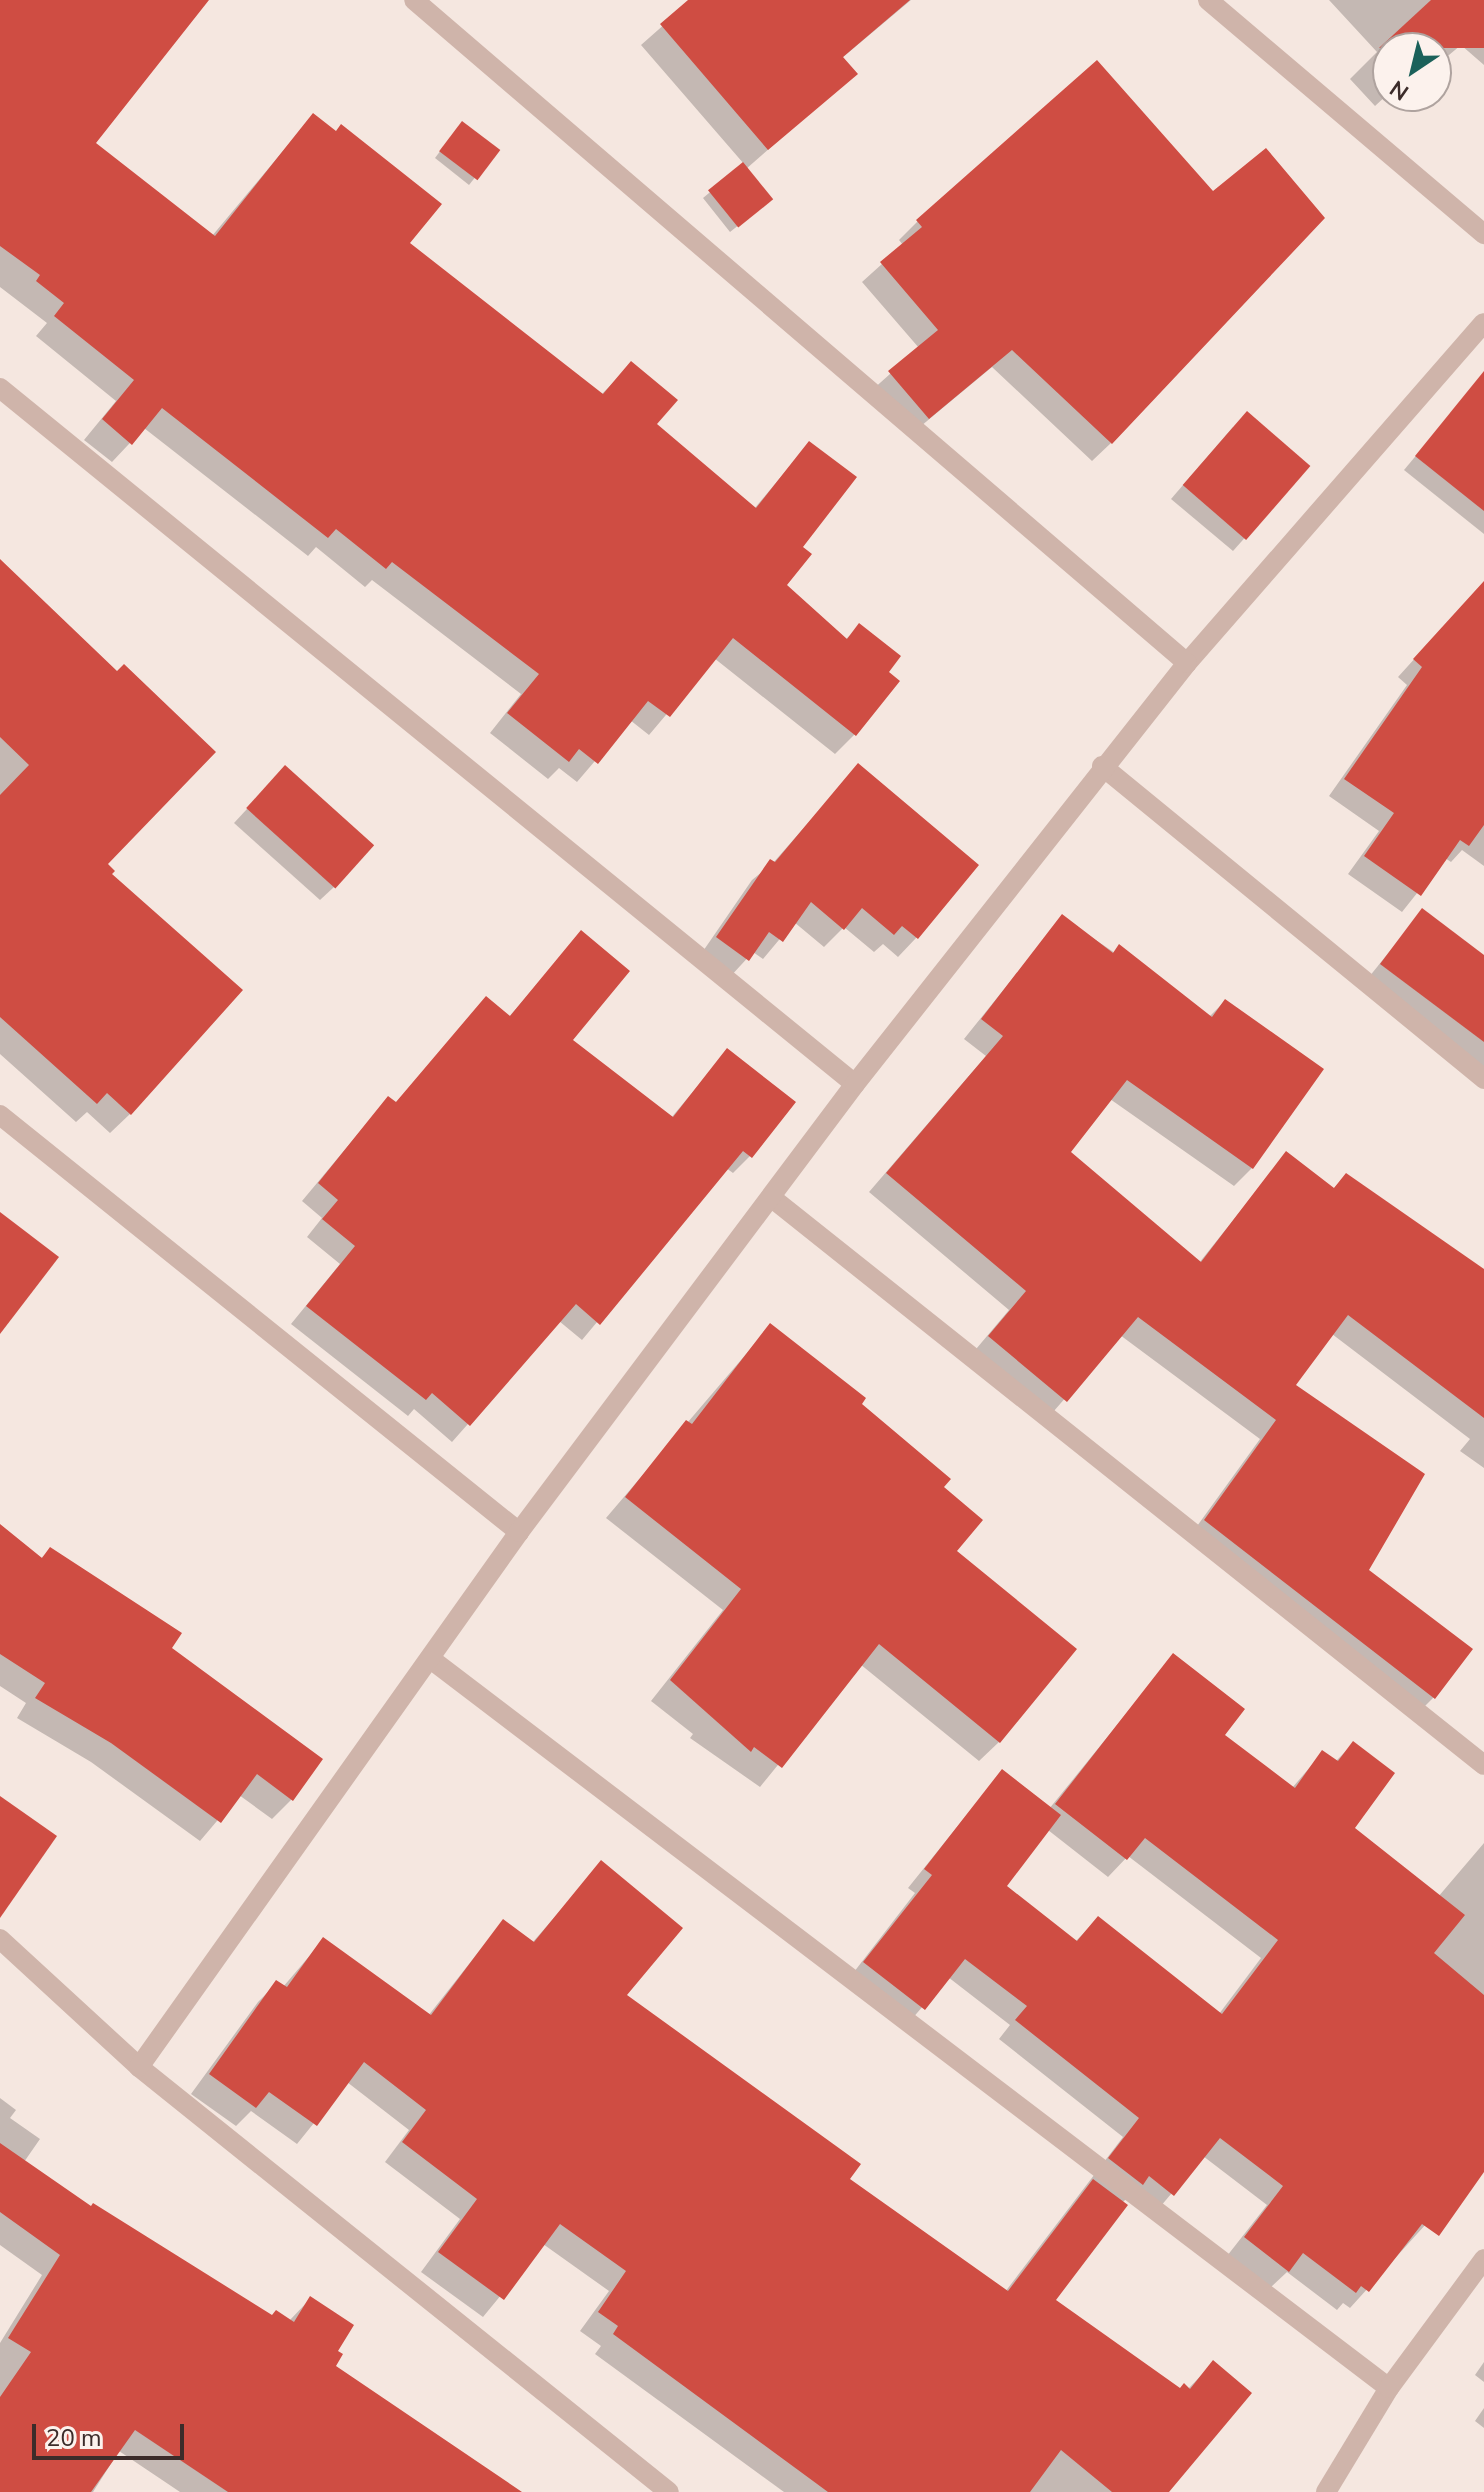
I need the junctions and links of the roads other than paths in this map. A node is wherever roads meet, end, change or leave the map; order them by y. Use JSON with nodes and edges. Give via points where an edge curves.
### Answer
{"nodes":[{"id":1,"x":414,"y":0,"type":"edge"},
{"id":2,"x":1208,"y":0,"type":"edge"},
{"id":3,"x":1484,"y":234,"type":"edge"},
{"id":4,"x":1484,"y":323,"type":"edge"},
{"id":5,"x":0,"y":388,"type":"edge"},
{"id":6,"x":1187,"y":663,"type":"junction"},
{"id":7,"x":1102,"y":766,"type":"junction"},
{"id":8,"x":1484,"y":1079,"type":"edge"},
{"id":9,"x":855,"y":1084,"type":"junction"},
{"id":10,"x":0,"y":1115,"type":"edge"},
{"id":11,"x":772,"y":1198,"type":"junction"},
{"id":12,"x":519,"y":1532,"type":"junction"},
{"id":13,"x":432,"y":1660,"type":"junction"},
{"id":14,"x":1484,"y":1765,"type":"edge"},
{"id":15,"x":0,"y":1939,"type":"edge"},
{"id":16,"x":139,"y":2067,"type":"junction"},
{"id":17,"x":1484,"y":2259,"type":"edge"},
{"id":18,"x":1389,"y":2388,"type":"junction"},
{"id":19,"x":669,"y":2492,"type":"edge"},
{"id":20,"x":1326,"y":2492,"type":"edge"}],
"edges":[{"from":1,"to":6,"type":"street"},
{"from":2,"to":3,"type":"street"},
{"from":4,"to":6,"type":"street"},
{"from":5,"to":9,"type":"street"},
{"from":6,"to":7,"type":"street"},
{"from":7,"to":8,"type":"street"},
{"from":7,"to":9,"type":"street"},
{"from":9,"to":11,"type":"street"},
{"from":10,"to":12,"type":"street"},
{"from":11,"to":12,"type":"street"},
{"from":11,"to":14,"type":"street"},
{"from":12,"to":13,"type":"street"},
{"from":13,"to":16,"type":"street"},
{"from":13,"to":18,"type":"street"},
{"from":15,"to":16,"type":"street"},
{"from":16,"to":19,"type":"street"},
{"from":17,"to":18,"type":"street"},
{"from":18,"to":20,"type":"street"}]}
